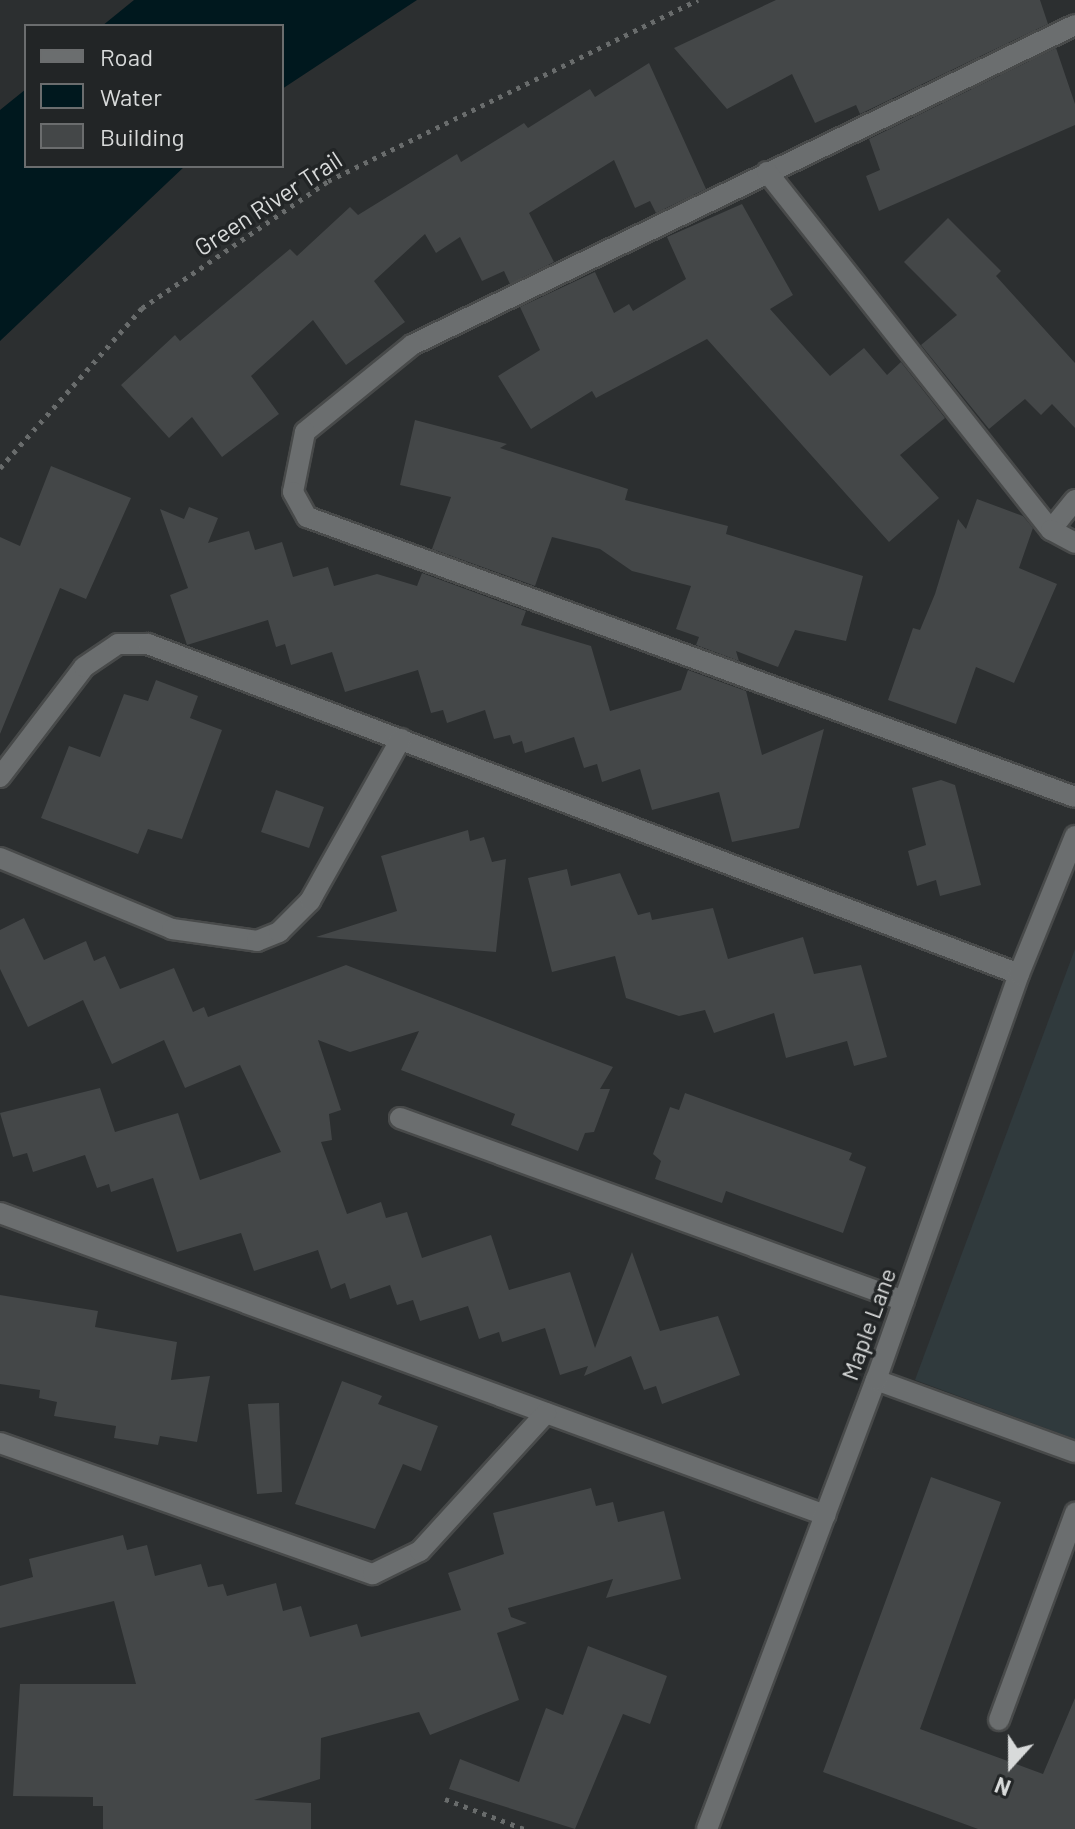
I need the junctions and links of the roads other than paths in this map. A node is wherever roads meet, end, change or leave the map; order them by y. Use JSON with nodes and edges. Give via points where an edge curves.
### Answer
{"nodes":[{"id":1,"x":1075,"y":25,"type":"edge"},
{"id":2,"x":767,"y":172,"type":"junction"},
{"id":3,"x":1075,"y":500,"type":"edge"},
{"id":4,"x":1051,"y":530,"type":"junction"},
{"id":5,"x":1075,"y":543,"type":"edge"},
{"id":6,"x":401,"y":739,"type":"junction"},
{"id":7,"x":0,"y":777,"type":"edge"},
{"id":8,"x":1075,"y":797,"type":"edge"},
{"id":9,"x":1075,"y":836,"type":"edge"},
{"id":10,"x":0,"y":858,"type":"edge"},
{"id":11,"x":1019,"y":974,"type":"junction"},
{"id":12,"x":400,"y":1118,"type":"dead end"},
{"id":13,"x":0,"y":1213,"type":"edge"},
{"id":14,"x":904,"y":1301,"type":"junction"},
{"id":15,"x":876,"y":1380,"type":"junction"},
{"id":16,"x":546,"y":1413,"type":"junction"},
{"id":17,"x":0,"y":1443,"type":"edge"},
{"id":18,"x":1075,"y":1452,"type":"edge"},
{"id":19,"x":1075,"y":1513,"type":"edge"},
{"id":20,"x":825,"y":1515,"type":"junction"},
{"id":21,"x":999,"y":1720,"type":"dead end"},
{"id":22,"x":707,"y":1829,"type":"edge"}],
"edges":[{"from":1,"to":2,"type":"street"},
{"from":2,"to":4,"type":"street"},
{"from":2,"to":8,"type":"street","via":[[412,345],[305,432],[293,492],[307,517]]},
{"from":3,"to":4,"type":"street"},
{"from":4,"to":5,"type":"street"},
{"from":6,"to":7,"type":"street","via":[[148,644],[118,644],[61,691]]},
{"from":6,"to":10,"type":"street","via":[[310,901],[279,932],[257,941],[172,929]]},
{"from":6,"to":11,"type":"street"},
{"from":9,"to":11,"type":"street","name":"Maple Lane"},
{"from":11,"to":14,"type":"street","name":"Maple Lane"},
{"from":12,"to":14,"type":"street"},
{"from":13,"to":16,"type":"street"},
{"from":14,"to":15,"type":"street","name":"Maple Lane"},
{"from":15,"to":18,"type":"street"},
{"from":15,"to":20,"type":"street","name":"Maple Lane"},
{"from":16,"to":17,"type":"street","via":[[420,1551],[373,1574]]},
{"from":16,"to":20,"type":"street"},
{"from":19,"to":21,"type":"street"},
{"from":20,"to":22,"type":"street","name":"Maple Lane"}]}
